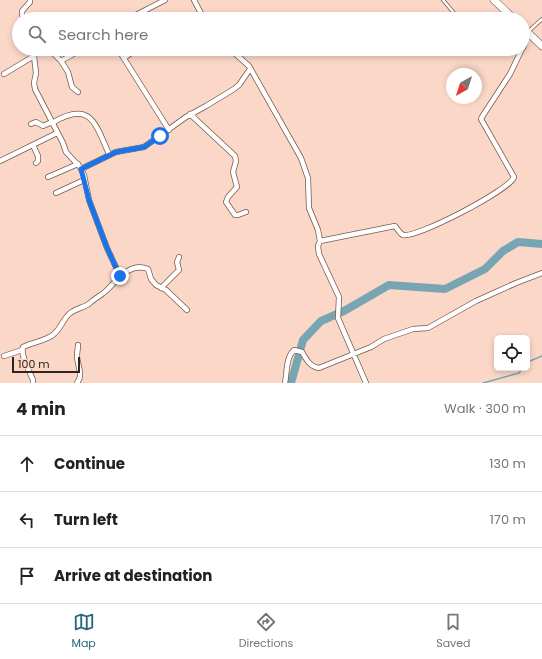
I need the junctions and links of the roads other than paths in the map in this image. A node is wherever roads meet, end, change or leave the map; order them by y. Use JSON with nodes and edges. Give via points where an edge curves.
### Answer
{"nodes":[{"id":1,"x":30,"y":0,"type":"edge"},
{"id":2,"x":165,"y":0,"type":"edge"},
{"id":3,"x":194,"y":0,"type":"edge"},
{"id":4,"x":443,"y":0,"type":"edge"},
{"id":5,"x":494,"y":0,"type":"edge"},
{"id":6,"x":22,"y":12,"type":"edge"},
{"id":7,"x":142,"y":12,"type":"edge"},
{"id":8,"x":200,"y":12,"type":"edge"},
{"id":9,"x":453,"y":12,"type":"edge"},
{"id":10,"x":507,"y":12,"type":"edge"},
{"id":11,"x":542,"y":19,"type":"edge"},
{"id":12,"x":530,"y":29,"type":"edge"},
{"id":13,"x":530,"y":34,"type":"edge"},
{"id":14,"x":542,"y":46,"type":"edge"},
{"id":15,"x":29,"y":56,"type":"edge"},
{"id":16,"x":35,"y":56,"type":"edge"},
{"id":17,"x":56,"y":56,"type":"edge"},
{"id":18,"x":70,"y":56,"type":"edge"},
{"id":19,"x":127,"y":56,"type":"edge"},
{"id":20,"x":237,"y":56,"type":"edge"},
{"id":21,"x":519,"y":56,"type":"edge"},
{"id":22,"x":124,"y":58,"type":"joint"},
{"id":23,"x":61,"y":61,"type":"junction"},
{"id":24,"x":250,"y":69,"type":"junction"},
{"id":25,"x":4,"y":74,"type":"dead end"},
{"id":26,"x":78,"y":92,"type":"dead end"},
{"id":27,"x":190,"y":114,"type":"junction"},
{"id":28,"x":52,"y":123,"type":"junction"},
{"id":29,"x":31,"y":124,"type":"dead end"},
{"id":30,"x":169,"y":130,"type":"junction"},
{"id":31,"x":57,"y":133,"type":"junction"},
{"id":32,"x":33,"y":145,"type":"junction"},
{"id":33,"x":109,"y":154,"type":"junction"},
{"id":34,"x":0,"y":161,"type":"edge"},
{"id":35,"x":36,"y":163,"type":"dead end"},
{"id":36,"x":78,"y":164,"type":"junction"},
{"id":37,"x":81,"y":169,"type":"junction"},
{"id":38,"x":48,"y":178,"type":"dead end"},
{"id":39,"x":84,"y":180,"type":"junction"},
{"id":40,"x":56,"y":193,"type":"dead end"},
{"id":41,"x":246,"y":212,"type":"dead end"},
{"id":42,"x":320,"y":241,"type":"junction"},
{"id":43,"x":179,"y":257,"type":"dead end"},
{"id":44,"x":542,"y":273,"type":"edge"},
{"id":45,"x":120,"y":276,"type":"junction"},
{"id":46,"x":161,"y":288,"type":"junction"},
{"id":47,"x":187,"y":310,"type":"dead end"},
{"id":48,"x":78,"y":345,"type":"dead end"},
{"id":49,"x":22,"y":350,"type":"junction"},
{"id":50,"x":354,"y":354,"type":"junction"},
{"id":51,"x":4,"y":356,"type":"dead end"},
{"id":52,"x":33,"y":383,"type":"edge"},
{"id":53,"x":77,"y":383,"type":"edge"},
{"id":54,"x":285,"y":383,"type":"edge"},
{"id":55,"x":366,"y":383,"type":"edge"}],
"edges":[{"from":1,"to":6,"type":"street"},
{"from":2,"to":7,"type":"street"},
{"from":3,"to":8,"type":"street"},
{"from":4,"to":9,"type":"lane"},
{"from":5,"to":10,"type":"street"},
{"from":11,"to":12,"type":"lane"},
{"from":13,"to":14,"type":"street"},
{"from":15,"to":25,"type":"street"},
{"from":16,"to":28,"type":"street","via":[[35,89]]},
{"from":17,"to":23,"type":"street"},
{"from":18,"to":23,"type":"street"},
{"from":19,"to":22,"type":"street"},
{"from":20,"to":24,"type":"street"},
{"from":21,"to":42,"type":"street","via":[[481,119],[514,177],[509,184],[473,207],[420,231],[404,235],[395,226]]},
{"from":22,"to":30,"type":"street"},
{"from":23,"to":26,"type":"street","via":[[68,72],[72,87]]},
{"from":24,"to":27,"type":"street","via":[[234,89]]},
{"from":24,"to":42,"type":"street","via":[[301,158],[308,178],[309,208]]},
{"from":27,"to":30,"type":"street"},
{"from":27,"to":41,"type":"street","via":[[235,156],[232,172],[236,187],[226,202],[236,215]]},
{"from":28,"to":29,"type":"street","via":[[43,126],[36,122]]},
{"from":28,"to":31,"type":"street"},
{"from":28,"to":33,"type":"street","via":[[68,115],[87,116],[96,125]]},
{"from":30,"to":33,"type":"street","via":[[144,147]]},
{"from":31,"to":32,"type":"street"},
{"from":31,"to":36,"type":"street","via":[[66,152]]},
{"from":32,"to":34,"type":"street"},
{"from":32,"to":35,"type":"street","via":[[39,158]]},
{"from":33,"to":37,"type":"street"},
{"from":36,"to":37,"type":"street"},
{"from":36,"to":38,"type":"street"},
{"from":37,"to":39,"type":"street"},
{"from":39,"to":40,"type":"street"},
{"from":39,"to":45,"type":"street","via":[[102,236]]},
{"from":42,"to":50,"type":"street","via":[[319,254],[340,300],[338,318]]},
{"from":43,"to":46,"type":"street","via":[[179,270]]},
{"from":44,"to":50,"type":"street","via":[[482,298],[428,328],[413,329],[384,339]]},
{"from":45,"to":46,"type":"street","via":[[130,269],[141,267],[149,271],[153,282]]},
{"from":45,"to":49,"type":"street","via":[[86,306],[81,306],[69,314],[55,334],[23,347]]},
{"from":46,"to":47,"type":"street"},
{"from":48,"to":53,"type":"street","via":[[80,378]]},
{"from":49,"to":51,"type":"street"},
{"from":49,"to":52,"type":"street"},
{"from":50,"to":54,"type":"street","via":[[315,368],[302,352],[294,350],[289,357]]},
{"from":50,"to":55,"type":"street"}]}
